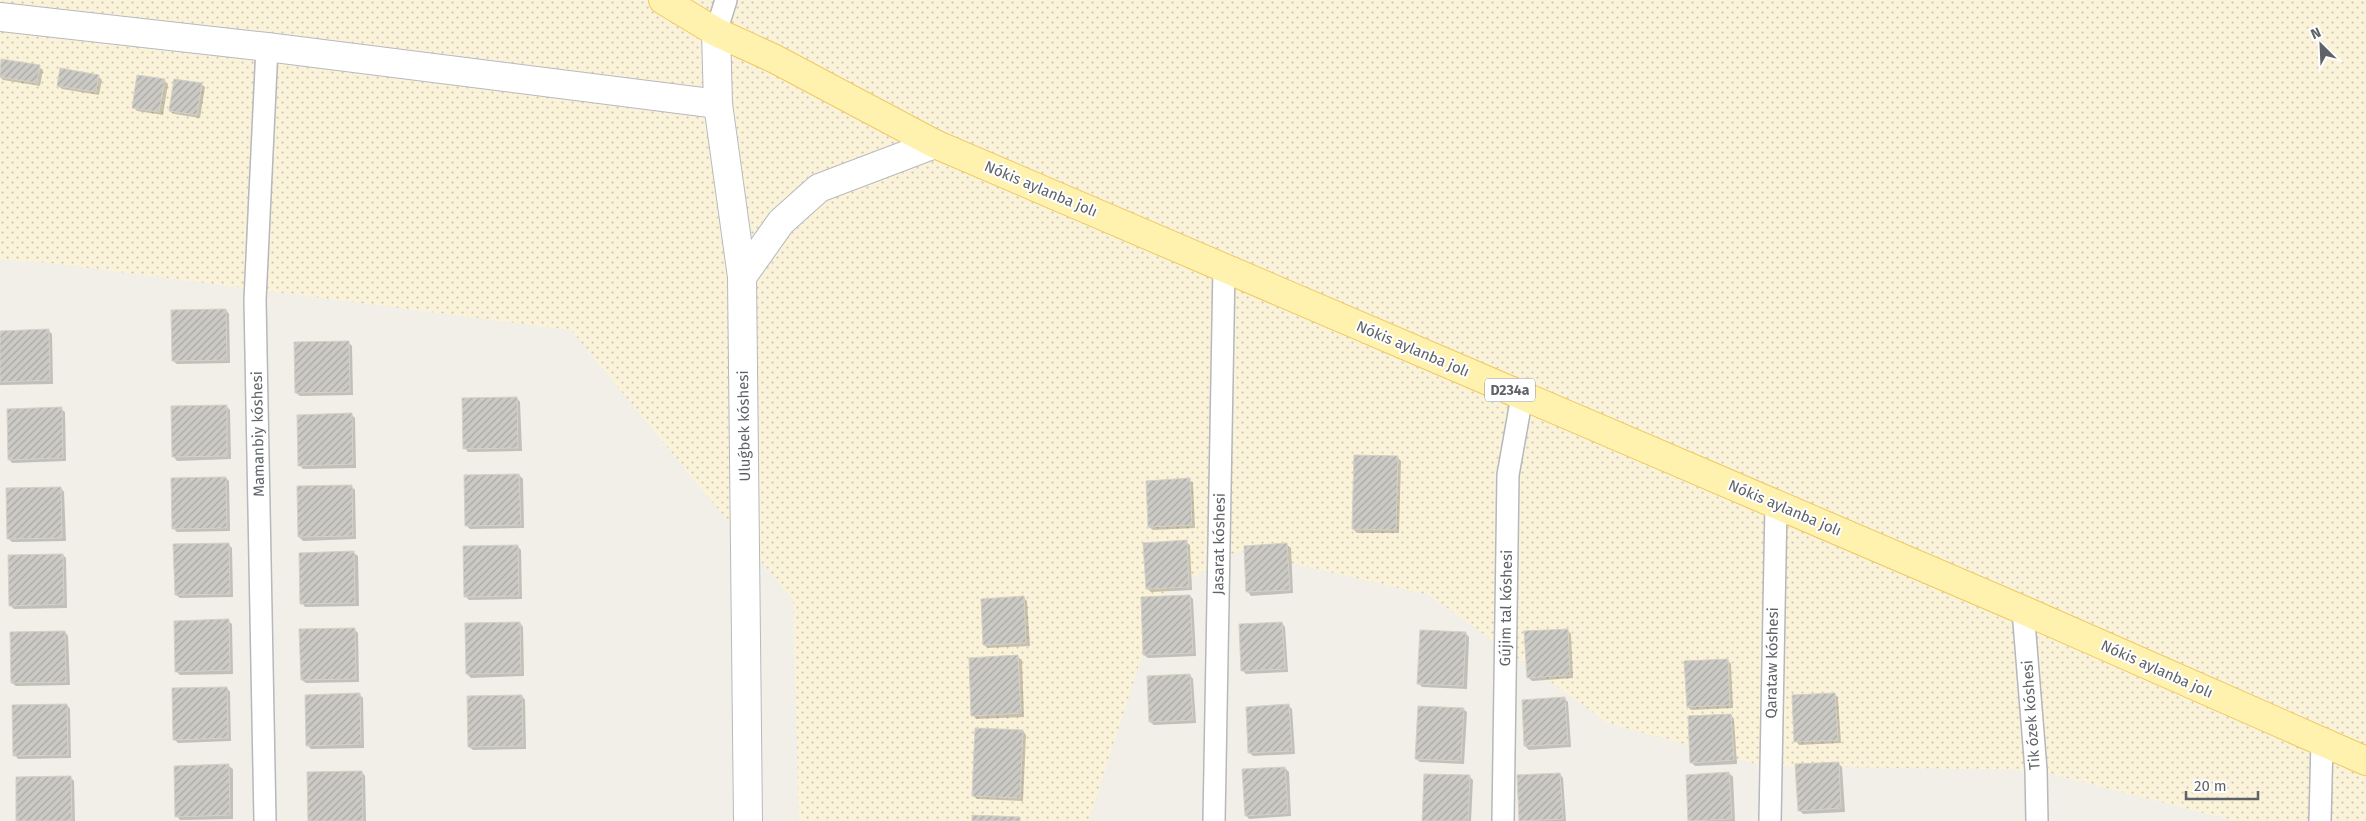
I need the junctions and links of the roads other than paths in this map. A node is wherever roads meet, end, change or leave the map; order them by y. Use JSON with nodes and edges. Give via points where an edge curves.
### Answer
{"nodes":[{"id":1,"x":663,"y":0,"type":"edge"},
{"id":2,"x":726,"y":0,"type":"edge"},
{"id":3,"x":0,"y":17,"type":"edge"},
{"id":4,"x":716,"y":32,"type":"junction"},
{"id":5,"x":267,"y":47,"type":"junction"},
{"id":6,"x":718,"y":104,"type":"junction"},
{"id":7,"x":935,"y":144,"type":"junction"},
{"id":8,"x":1224,"y":268,"type":"junction"},
{"id":9,"x":742,"y":277,"type":"junction"},
{"id":10,"x":1522,"y":396,"type":"junction"},
{"id":11,"x":1776,"y":505,"type":"junction"},
{"id":12,"x":2023,"y":610,"type":"junction"},
{"id":13,"x":2322,"y":741,"type":"junction"},
{"id":14,"x":2366,"y":761,"type":"edge"},
{"id":15,"x":265,"y":821,"type":"edge"},
{"id":16,"x":748,"y":821,"type":"edge"},
{"id":17,"x":1214,"y":821,"type":"edge"},
{"id":18,"x":1503,"y":821,"type":"edge"},
{"id":19,"x":1770,"y":821,"type":"edge"},
{"id":20,"x":2037,"y":821,"type":"edge"},
{"id":21,"x":2320,"y":821,"type":"edge"}],
"edges":[{"from":1,"to":4,"type":"main road","name":"Nókis aylanba jolı","number":"D234a"},
{"from":2,"to":4,"type":"street"},
{"from":3,"to":5,"type":"street"},
{"from":4,"to":6,"type":"street","name":"Uluǵbek kóshesi"},
{"from":4,"to":7,"type":"main road","name":"Nókis aylanba jolı","number":"D234a"},
{"from":5,"to":6,"type":"street"},
{"from":5,"to":15,"type":"street","name":"Mamanbiy kóshesi","via":[[255,300]]},
{"from":6,"to":9,"type":"street","name":"Uluǵbek kóshesi"},
{"from":7,"to":8,"type":"main road","name":"Nókis aylanba jolı","number":"D234a"},
{"from":7,"to":9,"type":"street","via":[[818,188],[782,222]]},
{"from":8,"to":10,"type":"main road","name":"Nókis aylanba jolı","number":"D234a"},
{"from":8,"to":17,"type":"street","name":"Jasarat kóshesi"},
{"from":9,"to":16,"type":"street","name":"Uluǵbek kóshesi"},
{"from":10,"to":11,"type":"main road","name":"Nókis aylanba jolı","number":"D234a"},
{"from":10,"to":18,"type":"street","name":"Gújim tal kóshesi","via":[[1508,475]]},
{"from":11,"to":12,"type":"main road","name":"Nókis aylanba jolı","number":"D234a"},
{"from":11,"to":19,"type":"street","name":"Qarataw kóshesi"},
{"from":12,"to":13,"type":"main road","name":"Nókis aylanba jolı","number":"D234a"},
{"from":12,"to":20,"type":"street","name":"Tik ózek kóshesi"},
{"from":13,"to":14,"type":"main road","name":"Nókis aylanba jolı","number":"D234a"},
{"from":13,"to":21,"type":"street"}]}
